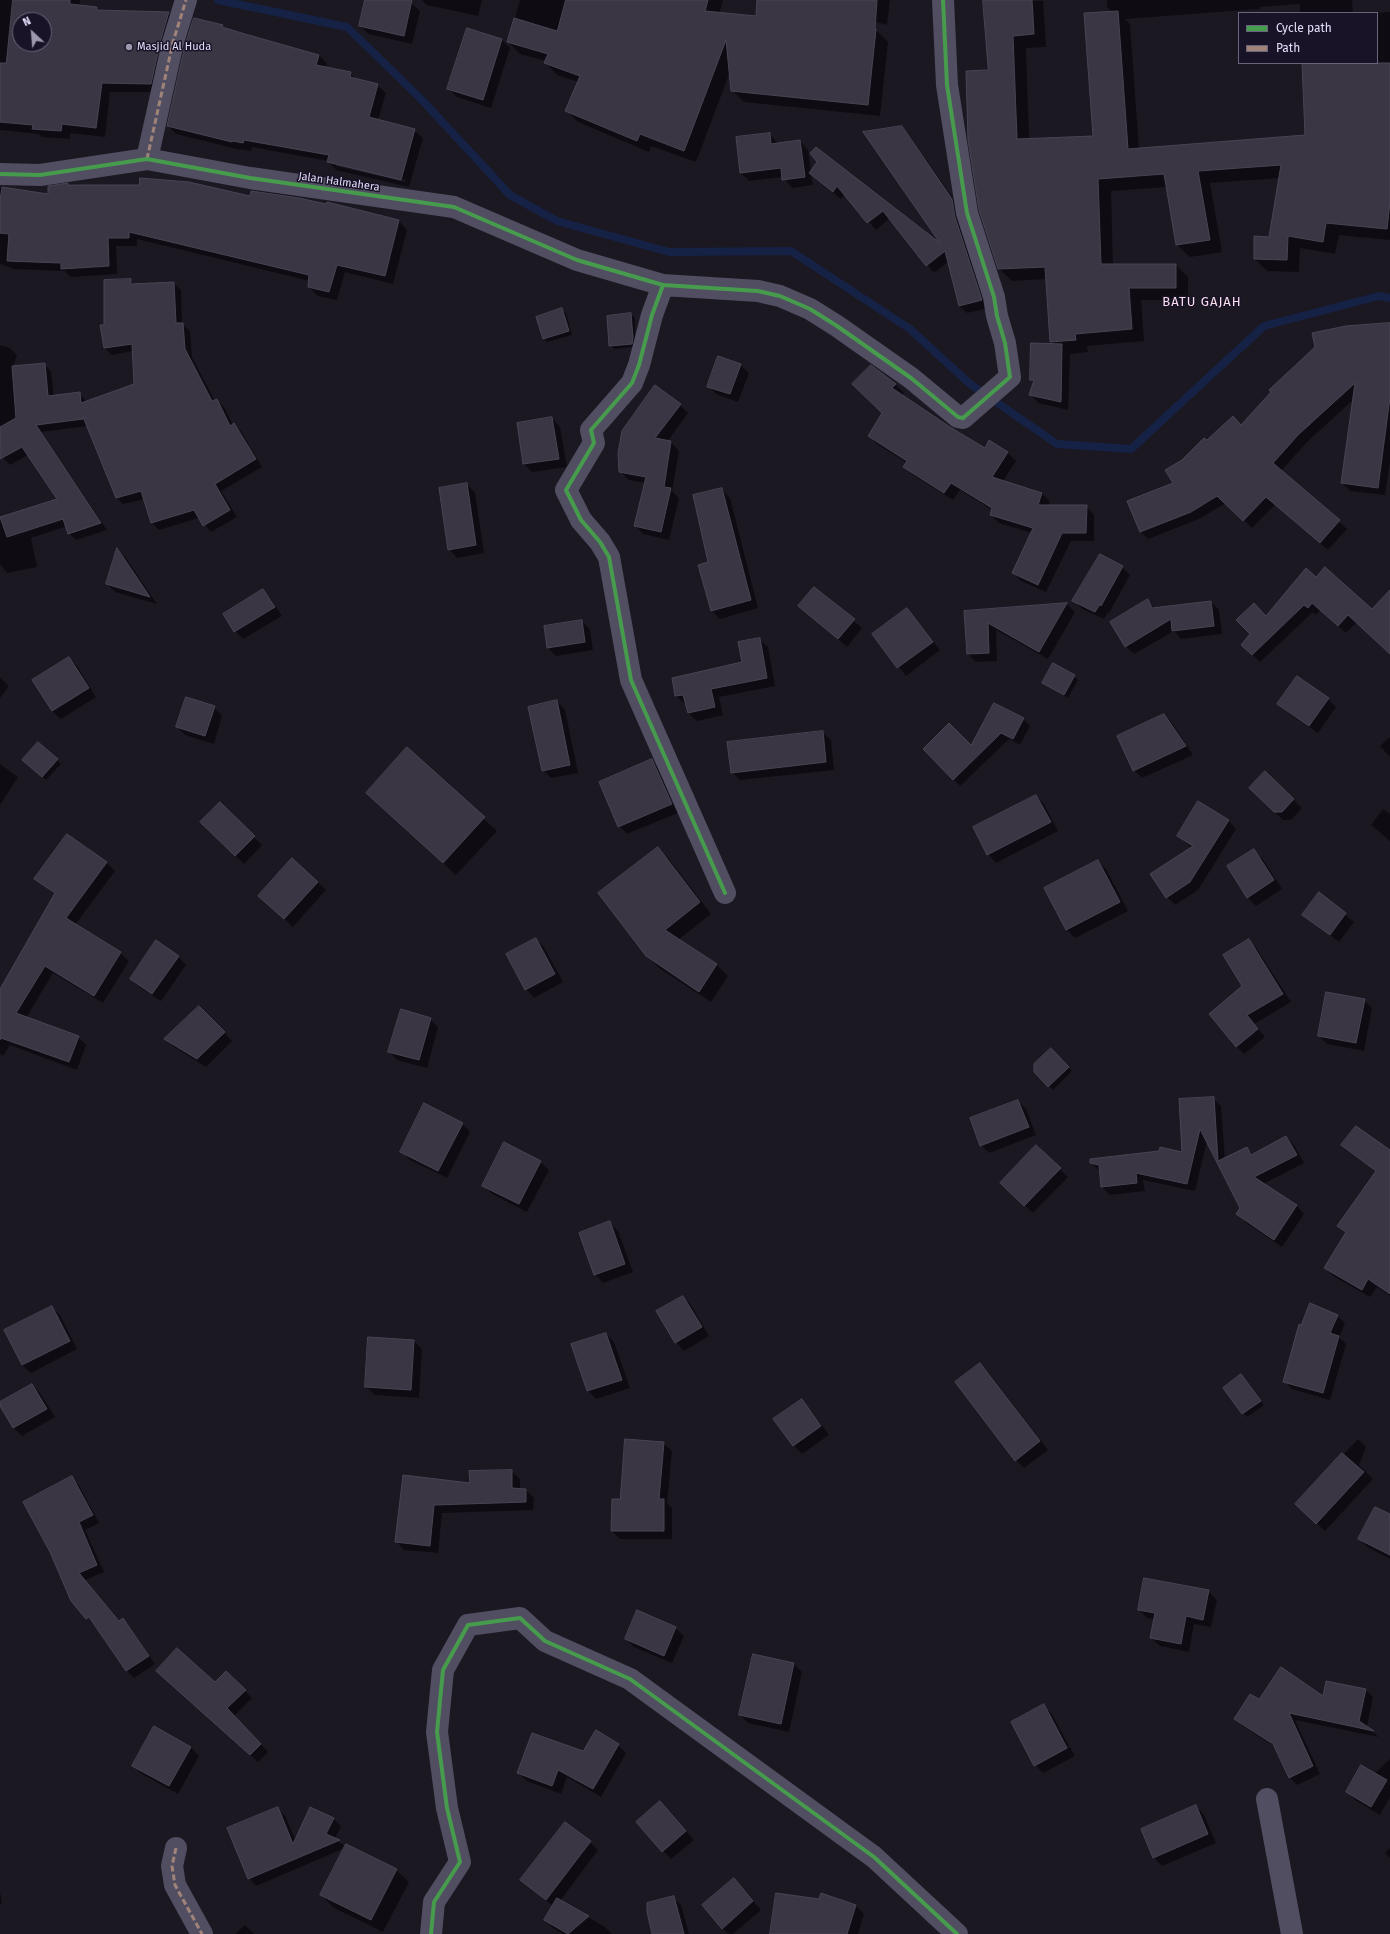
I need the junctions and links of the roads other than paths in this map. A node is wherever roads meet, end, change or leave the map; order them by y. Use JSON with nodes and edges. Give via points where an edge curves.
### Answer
{"nodes":[{"id":1,"x":186,"y":0,"type":"edge"},
{"id":2,"x":943,"y":0,"type":"edge"},
{"id":3,"x":147,"y":159,"type":"junction"},
{"id":4,"x":0,"y":174,"type":"edge"},
{"id":5,"x":663,"y":285,"type":"junction"},
{"id":6,"x":725,"y":893,"type":"dead end"},
{"id":7,"x":1267,"y":1799,"type":"dead end"},
{"id":8,"x":176,"y":1848,"type":"dead end"},
{"id":9,"x":202,"y":1934,"type":"edge"},
{"id":10,"x":431,"y":1934,"type":"edge"},
{"id":11,"x":957,"y":1934,"type":"edge"},
{"id":12,"x":1292,"y":1934,"type":"edge"}],
"edges":[{"from":1,"to":3,"type":"street","via":[[173,42]]},
{"from":2,"to":5,"type":"street","name":"Jalan Halmahera","via":[[947,85],[967,213],[994,297],[1010,377],[963,418],[958,417],[912,378],[837,326],[780,296],[758,291]]},
{"from":3,"to":4,"type":"street","name":"Jalan Halmahera","via":[[40,175]]},
{"from":3,"to":5,"type":"street","name":"Jalan Halmahera","via":[[250,178],[454,207],[577,260]]},
{"from":5,"to":6,"type":"street","via":[[632,383],[591,430],[594,443],[566,490],[582,520],[609,557],[630,680]]},
{"from":7,"to":12,"type":"street"},
{"from":8,"to":9,"type":"street","via":[[172,1866],[175,1885]]},
{"from":10,"to":11,"type":"street","via":[[434,1902],[460,1862],[448,1808],[437,1732],[443,1670],[468,1625],[520,1618],[545,1641],[630,1679],[874,1857]]}]}
